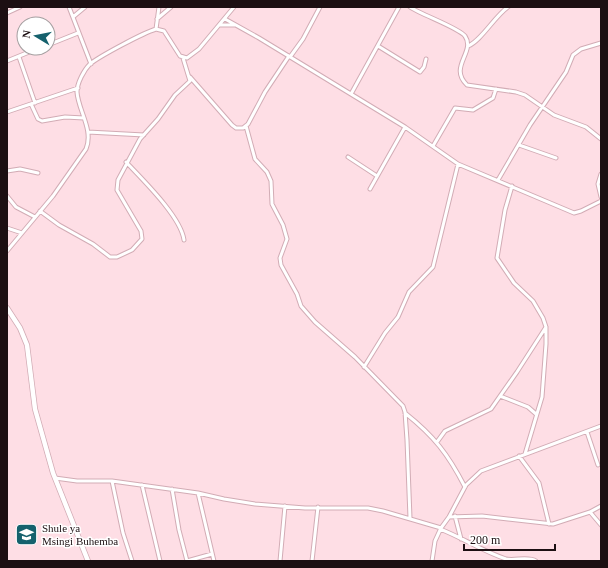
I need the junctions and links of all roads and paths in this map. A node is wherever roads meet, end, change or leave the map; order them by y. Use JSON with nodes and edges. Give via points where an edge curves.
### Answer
{"nodes":[{"id":1,"x":20,"y":7,"type":"edge"},
{"id":2,"x":69,"y":7,"type":"edge"},
{"id":3,"x":85,"y":7,"type":"edge"},
{"id":4,"x":159,"y":7,"type":"edge"},
{"id":5,"x":171,"y":7,"type":"edge"},
{"id":6,"x":234,"y":7,"type":"edge"},
{"id":7,"x":320,"y":7,"type":"edge"},
{"id":8,"x":399,"y":7,"type":"edge"},
{"id":9,"x":410,"y":7,"type":"edge"},
{"id":10,"x":508,"y":7,"type":"edge"},
{"id":11,"x":14,"y":8,"type":"edge"},
{"id":12,"x":7,"y":13,"type":"edge"},
{"id":13,"x":73,"y":17,"type":"junction"},
{"id":14,"x":157,"y":19,"type":"junction"},
{"id":15,"x":225,"y":19,"type":"junction"},
{"id":16,"x":220,"y":25,"type":"junction"},
{"id":17,"x":234,"y":25,"type":"junction"},
{"id":18,"x":156,"y":29,"type":"junction"},
{"id":19,"x":78,"y":33,"type":"junction"},
{"id":20,"x":56,"y":42,"type":"edge"},
{"id":21,"x":601,"y":43,"type":"edge"},
{"id":22,"x":378,"y":46,"type":"junction"},
{"id":23,"x":468,"y":46,"type":"junction"},
{"id":24,"x":19,"y":56,"type":"joint"},
{"id":25,"x":290,"y":56,"type":"junction"},
{"id":26,"x":183,"y":58,"type":"junction"},
{"id":27,"x":426,"y":59,"type":"dead end"},
{"id":28,"x":7,"y":61,"type":"edge"},
{"id":29,"x":91,"y":64,"type":"junction"},
{"id":30,"x":190,"y":77,"type":"junction"},
{"id":31,"x":78,"y":88,"type":"junction"},
{"id":32,"x":496,"y":89,"type":"junction"},
{"id":33,"x":351,"y":94,"type":"junction"},
{"id":34,"x":35,"y":103,"type":"junction"},
{"id":35,"x":31,"y":104,"type":"junction"},
{"id":36,"x":543,"y":107,"type":"junction"},
{"id":37,"x":7,"y":112,"type":"edge"},
{"id":38,"x":84,"y":118,"type":"junction"},
{"id":39,"x":246,"y":126,"type":"junction"},
{"id":40,"x":405,"y":127,"type":"junction"},
{"id":41,"x":88,"y":132,"type":"junction"},
{"id":42,"x":144,"y":135,"type":"junction"},
{"id":43,"x":601,"y":140,"type":"edge"},
{"id":44,"x":519,"y":145,"type":"junction"},
{"id":45,"x":433,"y":146,"type":"junction"},
{"id":46,"x":348,"y":157,"type":"dead end"},
{"id":47,"x":556,"y":158,"type":"dead end"},
{"id":48,"x":126,"y":162,"type":"junction"},
{"id":49,"x":458,"y":164,"type":"junction"},
{"id":50,"x":7,"y":171,"type":"edge"},
{"id":51,"x":38,"y":173,"type":"dead end"},
{"id":52,"x":601,"y":174,"type":"edge"},
{"id":53,"x":377,"y":176,"type":"junction"},
{"id":54,"x":498,"y":180,"type":"junction"},
{"id":55,"x":512,"y":186,"type":"junction"},
{"id":56,"x":370,"y":189,"type":"dead end"},
{"id":57,"x":7,"y":196,"type":"edge"},
{"id":58,"x":601,"y":197,"type":"edge"},
{"id":59,"x":601,"y":201,"type":"edge"},
{"id":60,"x":40,"y":211,"type":"junction"},
{"id":61,"x":35,"y":217,"type":"junction"},
{"id":62,"x":7,"y":228,"type":"edge"},
{"id":63,"x":22,"y":233,"type":"junction"},
{"id":64,"x":184,"y":240,"type":"dead end"},
{"id":65,"x":7,"y":251,"type":"edge"},
{"id":66,"x":7,"y":308,"type":"edge"},
{"id":67,"x":546,"y":327,"type":"junction"},
{"id":68,"x":364,"y":366,"type":"junction"},
{"id":69,"x":500,"y":396,"type":"junction"},
{"id":70,"x":405,"y":413,"type":"junction"},
{"id":71,"x":536,"y":414,"type":"junction"},
{"id":72,"x":601,"y":426,"type":"edge"},
{"id":73,"x":587,"y":432,"type":"junction"},
{"id":74,"x":437,"y":442,"type":"junction"},
{"id":75,"x":525,"y":454,"type":"junction"},
{"id":76,"x":519,"y":456,"type":"junction"},
{"id":77,"x":598,"y":465,"type":"dead end"},
{"id":78,"x":55,"y":478,"type":"junction"},
{"id":79,"x":112,"y":481,"type":"junction"},
{"id":80,"x":142,"y":485,"type":"junction"},
{"id":81,"x":465,"y":487,"type":"junction"},
{"id":82,"x":172,"y":490,"type":"junction"},
{"id":83,"x":198,"y":493,"type":"junction"},
{"id":84,"x":285,"y":506,"type":"junction"},
{"id":85,"x":601,"y":506,"type":"edge"},
{"id":86,"x":318,"y":507,"type":"junction"},
{"id":87,"x":590,"y":512,"type":"junction"},
{"id":88,"x":455,"y":516,"type":"junction"},
{"id":89,"x":450,"y":517,"type":"junction"},
{"id":90,"x":410,"y":518,"type":"junction"},
{"id":91,"x":549,"y":524,"type":"junction"},
{"id":92,"x":601,"y":525,"type":"edge"},
{"id":93,"x":441,"y":529,"type":"junction"},
{"id":94,"x":461,"y":539,"type":"junction"},
{"id":95,"x":212,"y":554,"type":"junction"},
{"id":96,"x":88,"y":561,"type":"edge"},
{"id":97,"x":132,"y":561,"type":"edge"},
{"id":98,"x":160,"y":561,"type":"edge"},
{"id":99,"x":187,"y":561,"type":"edge"},
{"id":100,"x":214,"y":561,"type":"edge"},
{"id":101,"x":280,"y":561,"type":"edge"},
{"id":102,"x":312,"y":561,"type":"edge"},
{"id":103,"x":432,"y":561,"type":"edge"},
{"id":104,"x":536,"y":561,"type":"edge"}],
"edges":[{"from":1,"to":11,"type":"street"},
{"from":2,"to":13,"type":"street"},
{"from":3,"to":13,"type":"street"},
{"from":4,"to":14,"type":"street"},
{"from":5,"to":14,"type":"street"},
{"from":6,"to":15,"type":"street"},
{"from":7,"to":25,"type":"street","via":[[303,39]]},
{"from":8,"to":22,"type":"street"},
{"from":9,"to":23,"type":"street","via":[[460,32],[465,36]]},
{"from":10,"to":23,"type":"street","via":[[474,44]]},
{"from":11,"to":12,"type":"street"},
{"from":13,"to":19,"type":"street"},
{"from":14,"to":18,"type":"street"},
{"from":15,"to":16,"type":"street"},
{"from":15,"to":17,"type":"street"},
{"from":16,"to":17,"type":"street"},
{"from":16,"to":26,"type":"street","via":[[194,54]]},
{"from":17,"to":25,"type":"street"},
{"from":18,"to":26,"type":"street","via":[[164,31]]},
{"from":18,"to":29,"type":"street"},
{"from":19,"to":20,"type":"street"},
{"from":19,"to":29,"type":"street"},
{"from":21,"to":36,"type":"street","via":[[581,49],[573,55],[566,72]]},
{"from":22,"to":27,"type":"street","via":[[420,72]]},
{"from":22,"to":33,"type":"street"},
{"from":23,"to":32,"type":"street","via":[[461,63],[462,80],[473,87]]},
{"from":24,"to":28,"type":"street"},
{"from":24,"to":34,"type":"street"},
{"from":25,"to":33,"type":"street"},
{"from":25,"to":39,"type":"street","via":[[276,74]]},
{"from":26,"to":30,"type":"street"},
{"from":29,"to":31,"type":"street"},
{"from":30,"to":39,"type":"street","via":[[232,125],[239,129]]},
{"from":30,"to":42,"type":"street","via":[[190,82],[175,95]]},
{"from":31,"to":34,"type":"street"},
{"from":31,"to":38,"type":"street"},
{"from":32,"to":36,"type":"street","via":[[525,95]]},
{"from":32,"to":45,"type":"street","via":[[492,99],[473,110],[455,108]]},
{"from":33,"to":40,"type":"street"},
{"from":34,"to":35,"type":"street"},
{"from":35,"to":37,"type":"street"},
{"from":35,"to":38,"type":"street","via":[[42,121],[71,116]]},
{"from":36,"to":43,"type":"street","via":[[586,127]]},
{"from":36,"to":44,"type":"street"},
{"from":38,"to":41,"type":"street"},
{"from":39,"to":68,"type":"street","via":[[255,159],[267,172],[272,204],[287,239],[280,258],[283,270],[306,313]]},
{"from":40,"to":45,"type":"street"},
{"from":40,"to":53,"type":"street"},
{"from":41,"to":42,"type":"street"},
{"from":41,"to":60,"type":"street","via":[[86,149]]},
{"from":42,"to":48,"type":"street"},
{"from":44,"to":47,"type":"street"},
{"from":44,"to":54,"type":"street"},
{"from":45,"to":49,"type":"street"},
{"from":46,"to":53,"type":"street"},
{"from":48,"to":60,"type":"street","via":[[118,180],[117,190],[142,236],[139,244],[132,250],[117,257],[110,257]]},
{"from":48,"to":64,"type":"street","via":[[175,218],[183,231]]},
{"from":49,"to":54,"type":"street"},
{"from":49,"to":68,"type":"street","via":[[433,267],[409,292],[398,317]]},
{"from":50,"to":51,"type":"street","via":[[20,169]]},
{"from":52,"to":58,"type":"street","via":[[598,184]]},
{"from":53,"to":56,"type":"street"},
{"from":54,"to":55,"type":"street"},
{"from":55,"to":59,"type":"street","via":[[574,213]]},
{"from":55,"to":67,"type":"street","via":[[497,258],[514,283],[533,301]]},
{"from":57,"to":61,"type":"street","via":[[16,207]]},
{"from":60,"to":61,"type":"street"},
{"from":61,"to":63,"type":"street"},
{"from":62,"to":63,"type":"street"},
{"from":63,"to":65,"type":"street"},
{"from":66,"to":78,"type":"main road","via":[[27,345],[35,409]]},
{"from":67,"to":69,"type":"street"},
{"from":67,"to":71,"type":"street","via":[[542,397]]},
{"from":68,"to":70,"type":"street","via":[[399,400]]},
{"from":69,"to":71,"type":"street","via":[[528,407]]},
{"from":69,"to":74,"type":"street","via":[[490,409],[445,431]]},
{"from":70,"to":74,"type":"street"},
{"from":70,"to":90,"type":"street"},
{"from":71,"to":75,"type":"street"},
{"from":72,"to":73,"type":"street"},
{"from":73,"to":75,"type":"street"},
{"from":73,"to":77,"type":"street"},
{"from":74,"to":81,"type":"street"},
{"from":75,"to":76,"type":"street"},
{"from":76,"to":81,"type":"street","via":[[481,471]]},
{"from":76,"to":91,"type":"street","via":[[539,483]]},
{"from":78,"to":79,"type":"street"},
{"from":78,"to":96,"type":"main road"},
{"from":79,"to":80,"type":"street"},
{"from":79,"to":97,"type":"street"},
{"from":80,"to":82,"type":"street"},
{"from":80,"to":98,"type":"street"},
{"from":81,"to":89,"type":"street"},
{"from":82,"to":83,"type":"street"},
{"from":82,"to":99,"type":"street"},
{"from":83,"to":84,"type":"street","via":[[231,501]]},
{"from":83,"to":95,"type":"street"},
{"from":84,"to":86,"type":"street"},
{"from":84,"to":101,"type":"street"},
{"from":85,"to":87,"type":"street"},
{"from":86,"to":90,"type":"street","via":[[368,508]]},
{"from":86,"to":102,"type":"street"},
{"from":87,"to":91,"type":"street"},
{"from":87,"to":92,"type":"street"},
{"from":88,"to":89,"type":"street"},
{"from":88,"to":91,"type":"street","via":[[482,516]]},
{"from":88,"to":94,"type":"street"},
{"from":89,"to":93,"type":"street"},
{"from":90,"to":93,"type":"street"},
{"from":93,"to":94,"type":"street"},
{"from":93,"to":103,"type":"street","via":[[435,541]]},
{"from":94,"to":104,"type":"street","via":[[484,551],[508,559]]},
{"from":95,"to":99,"type":"street"},
{"from":95,"to":100,"type":"street"}]}
